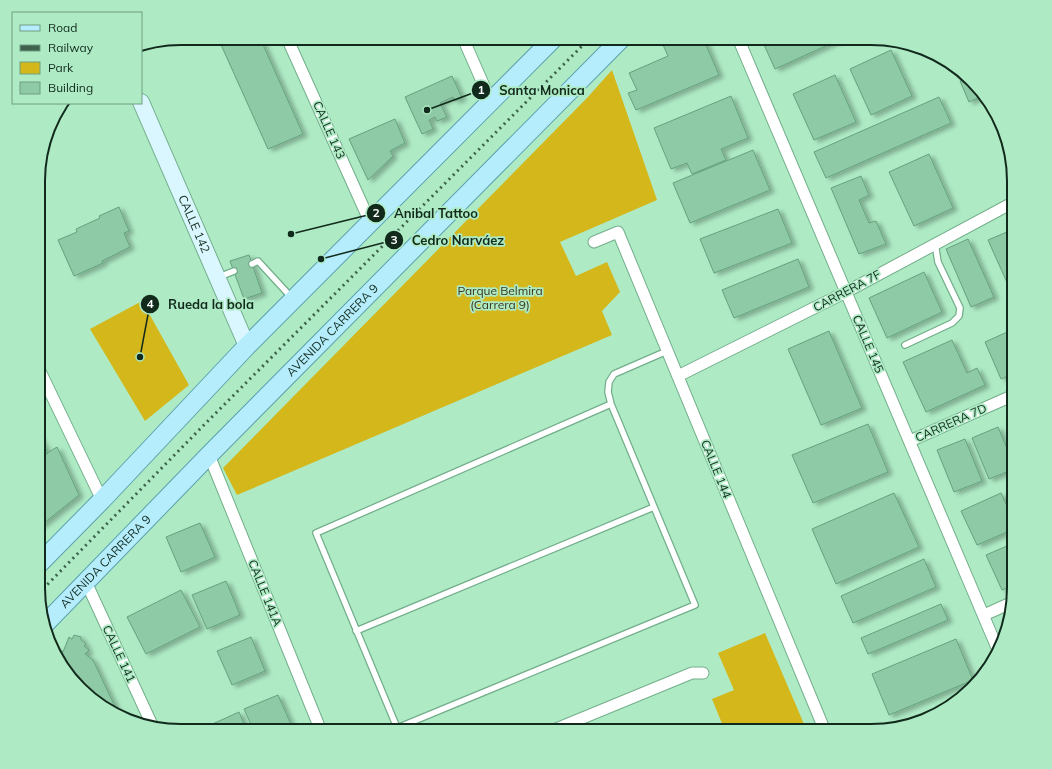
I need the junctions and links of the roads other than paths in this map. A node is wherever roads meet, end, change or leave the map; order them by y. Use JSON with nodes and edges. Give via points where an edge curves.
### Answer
{"nodes":[{"id":1,"x":290,"y":45,"type":"edge"},
{"id":2,"x":466,"y":45,"type":"edge"},
{"id":3,"x":547,"y":45,"type":"edge"},
{"id":4,"x":615,"y":45,"type":"edge"},
{"id":5,"x":741,"y":45,"type":"edge"},
{"id":6,"x":491,"y":102,"type":"junction"},
{"id":7,"x":142,"y":104,"type":"edge"},
{"id":8,"x":1007,"y":206,"type":"edge"},
{"id":9,"x":370,"y":222,"type":"junction"},
{"id":10,"x":594,"y":242,"type":"dead end"},
{"id":11,"x":935,"y":243,"type":"junction"},
{"id":12,"x":252,"y":264,"type":"dead end"},
{"id":13,"x":234,"y":271,"type":"dead end"},
{"id":14,"x":217,"y":277,"type":"junction"},
{"id":15,"x":846,"y":292,"type":"junction"},
{"id":16,"x":294,"y":299,"type":"junction"},
{"id":17,"x":905,"y":345,"type":"dead end"},
{"id":18,"x":247,"y":346,"type":"junction"},
{"id":19,"x":667,"y":351,"type":"junction"},
{"id":20,"x":678,"y":376,"type":"junction"},
{"id":21,"x":45,"y":381,"type":"edge"},
{"id":22,"x":1007,"y":397,"type":"edge"},
{"id":23,"x":611,"y":404,"type":"junction"},
{"id":24,"x":910,"y":442,"type":"junction"},
{"id":25,"x":209,"y":455,"type":"junction"},
{"id":26,"x":102,"y":500,"type":"junction"},
{"id":27,"x":654,"y":507,"type":"junction"},
{"id":28,"x":45,"y":558,"type":"edge"},
{"id":29,"x":86,"y":582,"type":"junction"},
{"id":30,"x":1006,"y":605,"type":"edge"},
{"id":31,"x":984,"y":615,"type":"junction"},
{"id":32,"x":49,"y":620,"type":"edge"},
{"id":33,"x":356,"y":631,"type":"junction"},
{"id":34,"x":995,"y":643,"type":"edge"},
{"id":35,"x":703,"y":673,"type":"dead end"},
{"id":36,"x":150,"y":720,"type":"edge"},
{"id":37,"x":318,"y":724,"type":"edge"},
{"id":38,"x":396,"y":724,"type":"edge"},
{"id":39,"x":410,"y":724,"type":"edge"},
{"id":40,"x":568,"y":724,"type":"edge"},
{"id":41,"x":822,"y":724,"type":"edge"}],
"edges":[{"from":1,"to":9,"type":"street","name":"CALLE 143"},
{"from":2,"to":6,"type":"street"},
{"from":3,"to":6,"type":"main road"},
{"from":4,"to":25,"type":"main road","name":"AVENIDA CARRERA 9"},
{"from":5,"to":15,"type":"street","name":"CALLE 145"},
{"from":6,"to":9,"type":"main road"},
{"from":7,"to":14,"type":"main road","name":"CALLE 142"},
{"from":8,"to":11,"type":"street","name":"CARRERA 7F"},
{"from":9,"to":16,"type":"main road"},
{"from":10,"to":19,"type":"street","name":"CALLE 144","via":[[618,232]]},
{"from":11,"to":15,"type":"street","name":"CARRERA 7F"},
{"from":11,"to":17,"type":"lane","via":[[938,262],[960,308],[959,316],[952,323]]},
{"from":12,"to":16,"type":"lane","via":[[258,261]]},
{"from":13,"to":14,"type":"lane"},
{"from":14,"to":18,"type":"main road","name":"CALLE 142"},
{"from":15,"to":20,"type":"street","name":"CARRERA 7F"},
{"from":15,"to":24,"type":"street","name":"CALLE 145"},
{"from":16,"to":18,"type":"main road"},
{"from":18,"to":26,"type":"main road"},
{"from":19,"to":20,"type":"street","name":"CALLE 144"},
{"from":19,"to":23,"type":"lane","via":[[614,374],[609,382],[608,392]]},
{"from":20,"to":41,"type":"street","name":"CALLE 144"},
{"from":21,"to":26,"type":"street"},
{"from":22,"to":24,"type":"street","name":"CARRERA 7D"},
{"from":23,"to":27,"type":"lane"},
{"from":23,"to":33,"type":"lane","via":[[316,532]]},
{"from":24,"to":31,"type":"street","name":"CALLE 145"},
{"from":25,"to":29,"type":"main road","name":"AVENIDA CARRERA 9"},
{"from":25,"to":37,"type":"street","name":"CALLE 141A"},
{"from":26,"to":28,"type":"main road"},
{"from":27,"to":33,"type":"lane"},
{"from":27,"to":39,"type":"lane","via":[[695,605]]},
{"from":29,"to":32,"type":"main road","name":"AVENIDA CARRERA 9"},
{"from":29,"to":36,"type":"street","name":"CALLE 141"},
{"from":30,"to":31,"type":"street"},
{"from":31,"to":34,"type":"street","name":"CALLE 145"},
{"from":33,"to":38,"type":"lane"},
{"from":35,"to":40,"type":"street","via":[[692,673]]}]}
